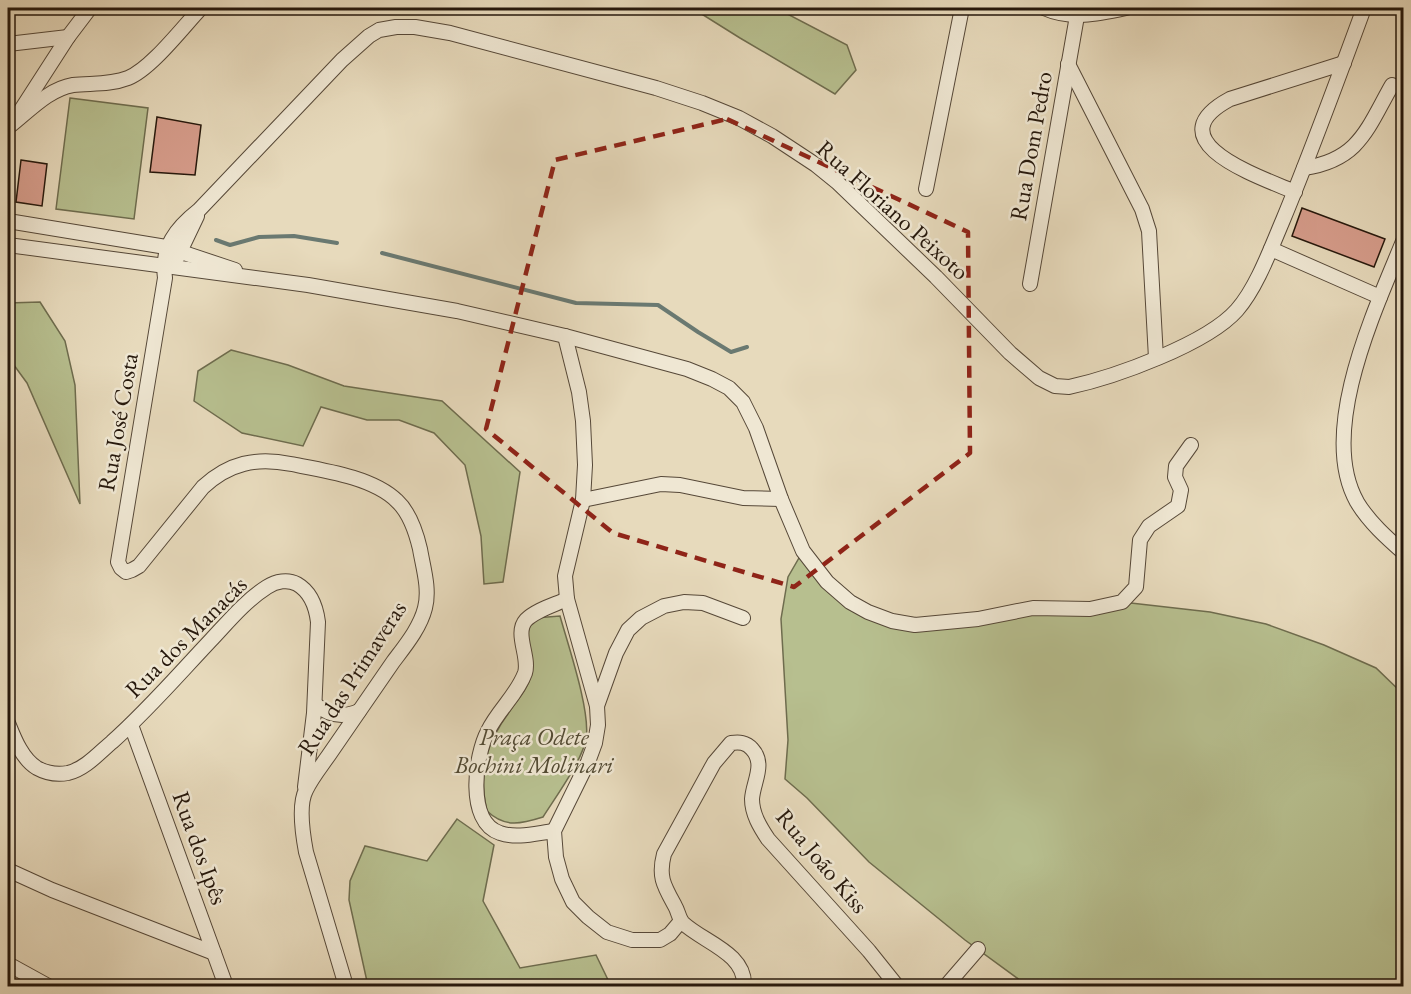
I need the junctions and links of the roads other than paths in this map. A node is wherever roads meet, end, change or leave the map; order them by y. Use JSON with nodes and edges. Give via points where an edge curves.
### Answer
{"nodes":[{"id":1,"x":90,"y":8,"type":"edge"},
{"id":2,"x":201,"y":8,"type":"edge"},
{"id":3,"x":962,"y":8,"type":"edge"},
{"id":4,"x":1044,"y":8,"type":"edge"},
{"id":5,"x":1126,"y":8,"type":"edge"},
{"id":6,"x":1364,"y":8,"type":"edge"},
{"id":7,"x":1077,"y":16,"type":"junction"},
{"id":8,"x":68,"y":37,"type":"junction"},
{"id":9,"x":8,"y":44,"type":"edge"},
{"id":10,"x":1344,"y":63,"type":"junction"},
{"id":11,"x":1068,"y":64,"type":"junction"},
{"id":12,"x":1392,"y":85,"type":"dead end"},
{"id":13,"x":9,"y":127,"type":"edge"},
{"id":14,"x":1304,"y":168,"type":"junction"},
{"id":15,"x":926,"y":189,"type":"dead end"},
{"id":16,"x":1295,"y":192,"type":"junction"},
{"id":17,"x":8,"y":221,"type":"edge"},
{"id":18,"x":1404,"y":239,"type":"edge"},
{"id":19,"x":8,"y":245,"type":"edge"},
{"id":20,"x":173,"y":249,"type":"junction"},
{"id":21,"x":1271,"y":249,"type":"junction"},
{"id":22,"x":167,"y":271,"type":"junction"},
{"id":23,"x":263,"y":278,"type":"junction"},
{"id":24,"x":1030,"y":284,"type":"dead end"},
{"id":25,"x":1380,"y":297,"type":"junction"},
{"id":26,"x":565,"y":336,"type":"junction"},
{"id":27,"x":1156,"y":358,"type":"junction"},
{"id":28,"x":1191,"y":445,"type":"dead end"},
{"id":29,"x":583,"y":500,"type":"junction"},
{"id":30,"x":781,"y":500,"type":"junction"},
{"id":31,"x":1404,"y":553,"type":"edge"},
{"id":32,"x":126,"y":572,"type":"joint"},
{"id":33,"x":567,"y":599,"type":"junction"},
{"id":34,"x":743,"y":618,"type":"dead end"},
{"id":35,"x":315,"y":704,"type":"junction"},
{"id":36,"x":597,"y":706,"type":"junction"},
{"id":37,"x":359,"y":711,"type":"junction"},
{"id":38,"x":8,"y":723,"type":"edge"},
{"id":39,"x":131,"y":725,"type":"junction"},
{"id":40,"x":304,"y":791,"type":"junction"},
{"id":41,"x":554,"y":831,"type":"junction"},
{"id":42,"x":8,"y":870,"type":"edge"},
{"id":43,"x":681,"y":921,"type":"junction"},
{"id":44,"x":978,"y":949,"type":"dead end"},
{"id":45,"x":214,"y":953,"type":"junction"},
{"id":46,"x":8,"y":964,"type":"edge"},
{"id":47,"x":48,"y":987,"type":"edge"},
{"id":48,"x":226,"y":987,"type":"edge"},
{"id":49,"x":346,"y":987,"type":"edge"},
{"id":50,"x":744,"y":987,"type":"edge"},
{"id":51,"x":897,"y":987,"type":"edge"},
{"id":52,"x":946,"y":987,"type":"edge"}],
"edges":[{"from":1,"to":8,"type":"street"},
{"from":2,"to":13,"type":"street","via":[[145,67],[130,77],[60,88]]},
{"from":3,"to":15,"type":"street"},
{"from":4,"to":7,"type":"street"},
{"from":5,"to":7,"type":"street"},
{"from":6,"to":10,"type":"street","name":"Rua Floriano Peixoto"},
{"from":7,"to":11,"type":"street","name":"Rua Dom Pedro"},
{"from":8,"to":9,"type":"street"},
{"from":8,"to":13,"type":"street"},
{"from":10,"to":14,"type":"street","name":"Rua Floriano Peixoto"},
{"from":10,"to":16,"type":"street","via":[[1230,99],[1209,113],[1204,125],[1208,146],[1218,155]]},
{"from":11,"to":24,"type":"street","name":"Rua Dom Pedro"},
{"from":11,"to":27,"type":"street","via":[[1143,209],[1149,231]]},
{"from":12,"to":14,"type":"street","via":[[1362,136],[1346,154]]},
{"from":14,"to":16,"type":"street","name":"Rua Floriano Peixoto"},
{"from":16,"to":21,"type":"street","name":"Rua Floriano Peixoto"},
{"from":17,"to":20,"type":"street"},
{"from":18,"to":25,"type":"street"},
{"from":19,"to":22,"type":"street"},
{"from":20,"to":22,"type":"street","name":"Rua José Costa"},
{"from":20,"to":23,"type":"street"},
{"from":20,"to":27,"type":"street","name":"Rua Floriano Peixoto","via":[[200,210],[342,60],[379,30],[415,27],[656,88],[720,110],[764,132],[837,182],[1010,353],[1039,378],[1055,386],[1083,384]]},
{"from":21,"to":25,"type":"street"},
{"from":21,"to":27,"type":"street","name":"Rua Floriano Peixoto","via":[[1238,309],[1210,333]]},
{"from":22,"to":23,"type":"street"},
{"from":22,"to":32,"type":"street","name":"Rua José Costa","via":[[119,551],[118,562]]},
{"from":23,"to":26,"type":"street","via":[[457,311]]},
{"from":25,"to":31,"type":"street","via":[[1355,368],[1344,446],[1349,483],[1358,503],[1381,533]]},
{"from":26,"to":29,"type":"street","via":[[583,421]]},
{"from":26,"to":30,"type":"street","via":[[687,369],[729,388],[743,402],[756,428]]},
{"from":28,"to":30,"type":"street","via":[[1176,466],[1175,477],[1181,490],[1178,506],[1149,526],[1140,540],[1136,587],[1122,602],[1093,608],[1033,608],[978,620],[915,625],[892,621],[850,602],[827,582],[803,551]]},
{"from":29,"to":30,"type":"street","via":[[661,484],[743,498]]},
{"from":29,"to":33,"type":"street","via":[[565,576]]},
{"from":32,"to":37,"type":"street","name":"Rua das Primaveras","via":[[139,566],[215,476],[232,466],[286,463],[359,480],[384,491],[407,514],[417,535],[424,570],[425,608],[408,641]]},
{"from":33,"to":36,"type":"street"},
{"from":33,"to":41,"type":"street","via":[[532,616],[523,625],[526,670],[488,730],[476,768],[478,800],[489,828],[511,836]]},
{"from":34,"to":36,"type":"street","via":[[703,603],[684,602],[664,606],[641,618],[628,630],[616,652]]},
{"from":35,"to":37,"type":"street","via":[[333,715]]},
{"from":35,"to":39,"type":"street","name":"Rua dos Manacás","via":[[317,610],[304,588],[283,581],[268,586],[240,609]]},
{"from":35,"to":40,"type":"street","name":"Rua dos Manacás"},
{"from":36,"to":41,"type":"street","via":[[595,743]]},
{"from":37,"to":40,"type":"street","name":"Rua das Primaveras"},
{"from":38,"to":39,"type":"street","name":"Rua dos Manacás","via":[[25,758],[51,774],[68,773],[93,759]]},
{"from":39,"to":45,"type":"street","name":"Rua dos Ipês"},
{"from":40,"to":49,"type":"street","name":"Rua das Primaveras","via":[[302,830],[306,852]]},
{"from":41,"to":43,"type":"street","via":[[556,857],[573,902],[607,932],[632,940],[660,940]]},
{"from":42,"to":45,"type":"street"},
{"from":43,"to":50,"type":"street","name":"Rua João Kiss","via":[[731,957],[740,968]]},
{"from":43,"to":51,"type":"street","name":"Rua João Kiss","via":[[660,870],[664,854],[714,763],[731,743],[741,742],[758,756],[752,799],[763,831]]},
{"from":44,"to":52,"type":"street"},
{"from":45,"to":48,"type":"street","name":"Rua dos Ipês"},
{"from":46,"to":47,"type":"street"}]}
